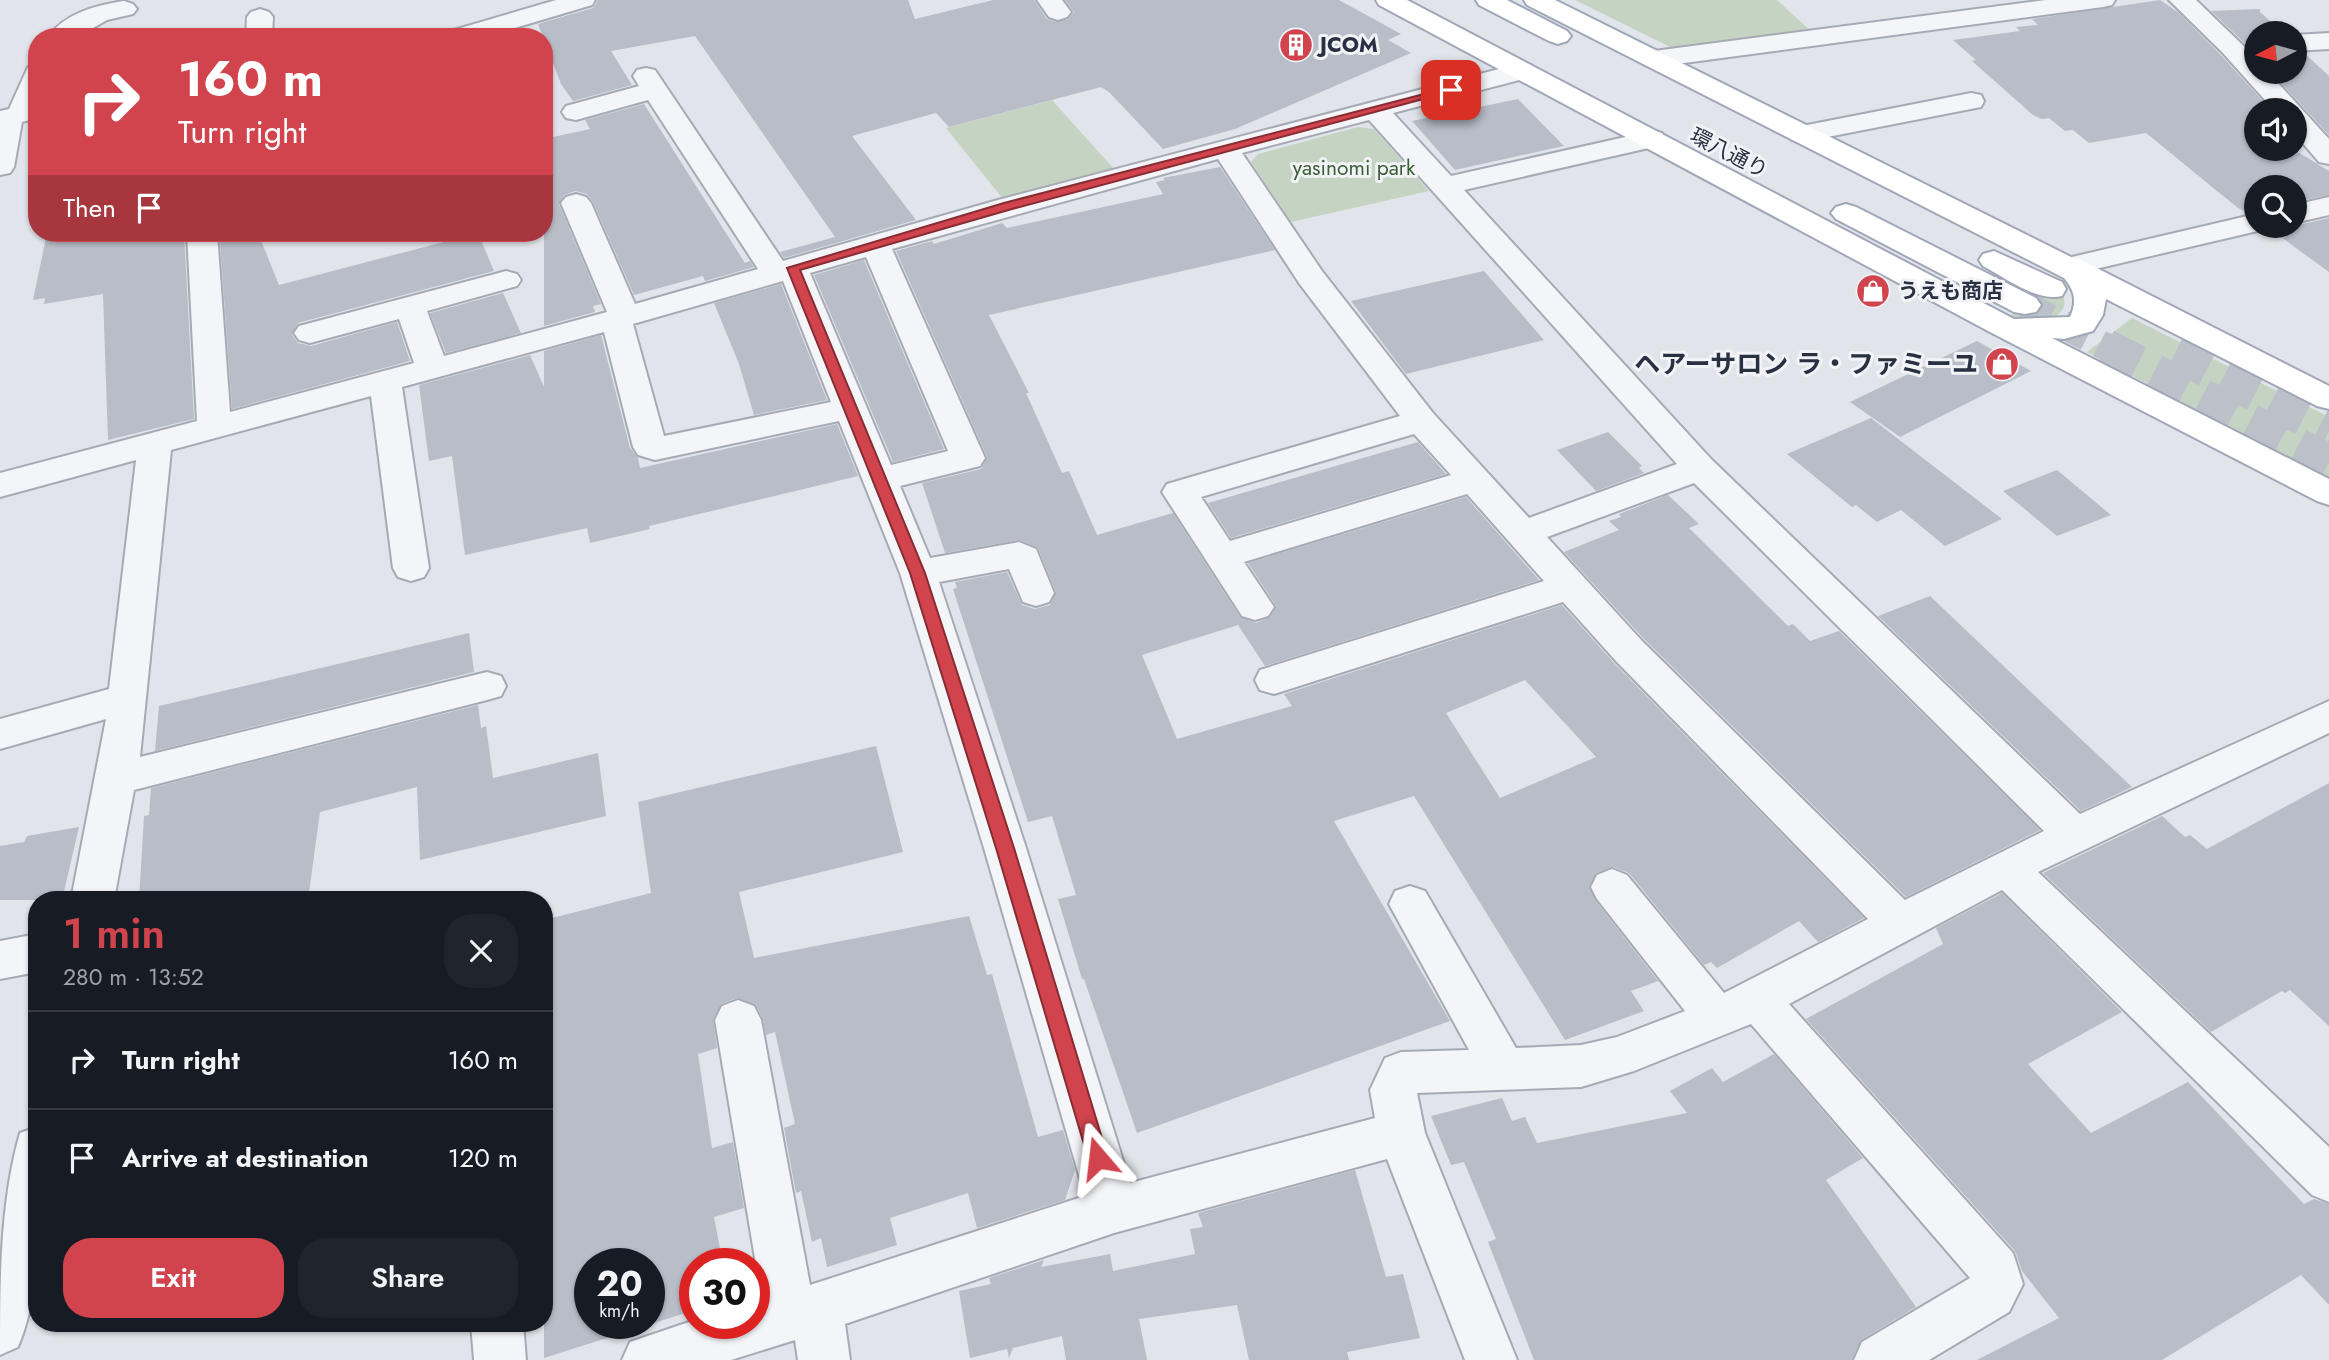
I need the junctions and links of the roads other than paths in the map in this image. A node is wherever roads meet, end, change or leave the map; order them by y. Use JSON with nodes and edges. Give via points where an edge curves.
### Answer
{"nodes":[{"id":1,"x":583,"y":0,"type":"edge"},
{"id":2,"x":1388,"y":0,"type":"edge"},
{"id":3,"x":1434,"y":0,"type":"edge"},
{"id":4,"x":1488,"y":0,"type":"edge"},
{"id":5,"x":1536,"y":0,"type":"edge"},
{"id":6,"x":2103,"y":0,"type":"edge"},
{"id":7,"x":2181,"y":0,"type":"edge"},
{"id":8,"x":124,"y":4,"type":"edge"},
{"id":9,"x":73,"y":28,"type":"edge"},
{"id":10,"x":120,"y":28,"type":"edge"},
{"id":11,"x":487,"y":28,"type":"edge"},
{"id":12,"x":2329,"y":41,"type":"edge"},
{"id":13,"x":2307,"y":42,"type":"edge"},
{"id":14,"x":2243,"y":46,"type":"edge"},
{"id":15,"x":1654,"y":59,"type":"junction"},
{"id":16,"x":1521,"y":71,"type":"junction"},
{"id":17,"x":28,"y":92,"type":"edge"},
{"id":18,"x":2281,"y":98,"type":"edge"},
{"id":19,"x":1971,"y":101,"type":"dead end"},
{"id":20,"x":1375,"y":110,"type":"junction"},
{"id":21,"x":576,"y":112,"type":"dead end"},
{"id":22,"x":17,"y":115,"type":"edge"},
{"id":23,"x":2307,"y":117,"type":"edge"},
{"id":24,"x":2329,"y":120,"type":"edge"},
{"id":25,"x":2307,"y":131,"type":"edge"},
{"id":26,"x":1802,"y":134,"type":"junction"},
{"id":27,"x":1652,"y":139,"type":"junction"},
{"id":28,"x":1225,"y":149,"type":"junction"},
{"id":29,"x":2329,"y":156,"type":"edge"},
{"id":30,"x":0,"y":167,"type":"edge"},
{"id":31,"x":1444,"y":186,"type":"junction"},
{"id":32,"x":576,"y":203,"type":"dead end"},
{"id":33,"x":2329,"y":206,"type":"edge"},
{"id":34,"x":2307,"y":211,"type":"edge"},
{"id":35,"x":2244,"y":226,"type":"edge"},
{"id":36,"x":203,"y":242,"type":"edge"},
{"id":37,"x":874,"y":243,"type":"junction"},
{"id":38,"x":784,"y":270,"type":"junction"},
{"id":39,"x":2060,"y":278,"type":"junction"},
{"id":40,"x":506,"y":280,"type":"dead end"},
{"id":41,"x":2025,"y":305,"type":"tunnel mouth"},
{"id":42,"x":410,"y":306,"type":"junction"},
{"id":43,"x":620,"y":318,"type":"junction"},
{"id":44,"x":2001,"y":325,"type":"junction"},
{"id":45,"x":310,"y":333,"type":"dead end"},
{"id":46,"x":432,"y":368,"type":"junction"},
{"id":47,"x":385,"y":381,"type":"junction"},
{"id":48,"x":2329,"y":399,"type":"edge"},
{"id":49,"x":851,"y":408,"type":"junction"},
{"id":50,"x":1421,"y":421,"type":"junction"},
{"id":51,"x":214,"y":426,"type":"junction"},
{"id":52,"x":155,"y":444,"type":"junction"},
{"id":53,"x":1700,"y":468,"type":"junction"},
{"id":54,"x":880,"y":479,"type":"junction"},
{"id":55,"x":1474,"y":480,"type":"junction"},
{"id":56,"x":0,"y":485,"type":"edge"},
{"id":57,"x":2329,"y":493,"type":"edge"},
{"id":58,"x":1523,"y":533,"type":"junction"},
{"id":59,"x":1221,"y":556,"type":"junction"},
{"id":60,"x":411,"y":568,"type":"dead end"},
{"id":61,"x":918,"y":573,"type":"junction"},
{"id":62,"x":1570,"y":586,"type":"junction"},
{"id":63,"x":1036,"y":593,"type":"dead end"},
{"id":64,"x":1255,"y":607,"type":"dead end"},
{"id":65,"x":1274,"y":680,"type":"dead end"},
{"id":66,"x":487,"y":686,"type":"dead end"},
{"id":67,"x":128,"y":698,"type":"junction"},
{"id":68,"x":2329,"y":716,"type":"edge"},
{"id":69,"x":0,"y":734,"type":"edge"},
{"id":70,"x":116,"y":779,"type":"junction"},
{"id":71,"x":2076,"y":836,"type":"junction"},
{"id":72,"x":2006,"y":868,"type":"junction"},
{"id":73,"x":1612,"y":887,"type":"dead end"},
{"id":74,"x":94,"y":891,"type":"edge"},
{"id":75,"x":1410,"y":904,"type":"dead end"},
{"id":76,"x":1901,"y":925,"type":"junction"},
{"id":77,"x":28,"y":955,"type":"edge"},
{"id":78,"x":0,"y":960,"type":"edge"},
{"id":79,"x":1738,"y":1010,"type":"junction"},
{"id":80,"x":738,"y":1020,"type":"dead end"},
{"id":81,"x":1505,"y":1070,"type":"junction"},
{"id":82,"x":1401,"y":1133,"type":"junction"},
{"id":83,"x":28,"y":1178,"type":"edge"},
{"id":84,"x":2329,"y":1179,"type":"edge"},
{"id":85,"x":1114,"y":1210,"type":"junction"},
{"id":86,"x":8,"y":1242,"type":"edge"},
{"id":87,"x":803,"y":1312,"type":"junction"},
{"id":88,"x":0,"y":1329,"type":"edge"},
{"id":89,"x":498,"y":1332,"type":"edge"},
{"id":90,"x":500,"y":1360,"type":"edge"},
{"id":91,"x":648,"y":1360,"type":"edge"},
{"id":92,"x":824,"y":1360,"type":"edge"},
{"id":93,"x":1491,"y":1360,"type":"edge"},
{"id":94,"x":1880,"y":1360,"type":"edge"}],
"edges":[{"from":1,"to":11,"type":"street"},
{"from":2,"to":16,"type":"main road"},
{"from":3,"to":41,"type":"main road","name":"環八通り"},
{"from":4,"to":39,"type":"main road","name":"環八通り"},
{"from":5,"to":15,"type":"main road"},
{"from":6,"to":15,"type":"street"},
{"from":7,"to":14,"type":"street"},
{"from":8,"to":9,"type":"street"},
{"from":8,"to":10,"type":"street"},
{"from":12,"to":13,"type":"street"},
{"from":14,"to":18,"type":"street"},
{"from":15,"to":26,"type":"main road"},
{"from":16,"to":20,"type":"street"},
{"from":16,"to":27,"type":"main road"},
{"from":17,"to":22,"type":"street"},
{"from":19,"to":26,"type":"street"},
{"from":20,"to":28,"type":"street"},
{"from":20,"to":31,"type":"street"},
{"from":21,"to":38,"type":"street","via":[[651,83]]},
{"from":22,"to":30,"type":"street"},
{"from":23,"to":24,"type":"street"},
{"from":25,"to":29,"type":"street"},
{"from":26,"to":39,"type":"main road"},
{"from":27,"to":31,"type":"street"},
{"from":27,"to":44,"type":"main road"},
{"from":28,"to":37,"type":"street"},
{"from":28,"to":50,"type":"street","via":[[1310,277]]},
{"from":31,"to":53,"type":"street"},
{"from":32,"to":43,"type":"street"},
{"from":33,"to":34,"type":"street"},
{"from":35,"to":39,"type":"street"},
{"from":36,"to":51,"type":"street"},
{"from":37,"to":38,"type":"street"},
{"from":37,"to":54,"type":"street","via":[[968,458]]},
{"from":38,"to":43,"type":"street"},
{"from":38,"to":49,"type":"street"},
{"from":39,"to":44,"type":"main road","via":[[2084,282],[2090,312],[2082,324],[2046,330]]},
{"from":39,"to":48,"type":"main road"},
{"from":40,"to":42,"type":"street"},
{"from":42,"to":45,"type":"street"},
{"from":42,"to":46,"type":"street"},
{"from":43,"to":46,"type":"street"},
{"from":43,"to":49,"type":"street","via":[[654,449]]},
{"from":44,"to":57,"type":"main road"},
{"from":46,"to":47,"type":"street"},
{"from":47,"to":51,"type":"street"},
{"from":47,"to":60,"type":"street"},
{"from":49,"to":54,"type":"street"},
{"from":50,"to":55,"type":"street"},
{"from":50,"to":59,"type":"street","via":[[1179,492]]},
{"from":51,"to":52,"type":"street"},
{"from":52,"to":56,"type":"street"},
{"from":52,"to":67,"type":"street"},
{"from":53,"to":58,"type":"street"},
{"from":53,"to":71,"type":"street"},
{"from":54,"to":61,"type":"street"},
{"from":55,"to":58,"type":"street"},
{"from":55,"to":59,"type":"street"},
{"from":58,"to":62,"type":"street"},
{"from":59,"to":64,"type":"street"},
{"from":61,"to":63,"type":"street","via":[[1019,555]]},
{"from":61,"to":85,"type":"street"},
{"from":62,"to":65,"type":"street"},
{"from":62,"to":76,"type":"street"},
{"from":66,"to":70,"type":"street"},
{"from":67,"to":69,"type":"street"},
{"from":67,"to":70,"type":"street"},
{"from":68,"to":71,"type":"street"},
{"from":70,"to":74,"type":"street"},
{"from":71,"to":72,"type":"street"},
{"from":72,"to":76,"type":"street"},
{"from":72,"to":84,"type":"street"},
{"from":73,"to":79,"type":"street"},
{"from":75,"to":81,"type":"street"},
{"from":76,"to":79,"type":"street"},
{"from":77,"to":78,"type":"street"},
{"from":79,"to":81,"type":"street","via":[[1605,1060],[1581,1066]]},
{"from":79,"to":94,"type":"street","via":[[1995,1270],[1998,1284],[1991,1294]]},
{"from":80,"to":87,"type":"street"},
{"from":81,"to":82,"type":"street","via":[[1401,1073],[1393,1090]]},
{"from":82,"to":85,"type":"street"},
{"from":82,"to":93,"type":"street"},
{"from":83,"to":86,"type":"street"},
{"from":85,"to":87,"type":"street"},
{"from":86,"to":88,"type":"street"},
{"from":87,"to":91,"type":"street"},
{"from":87,"to":92,"type":"street"},
{"from":89,"to":90,"type":"street"}]}
